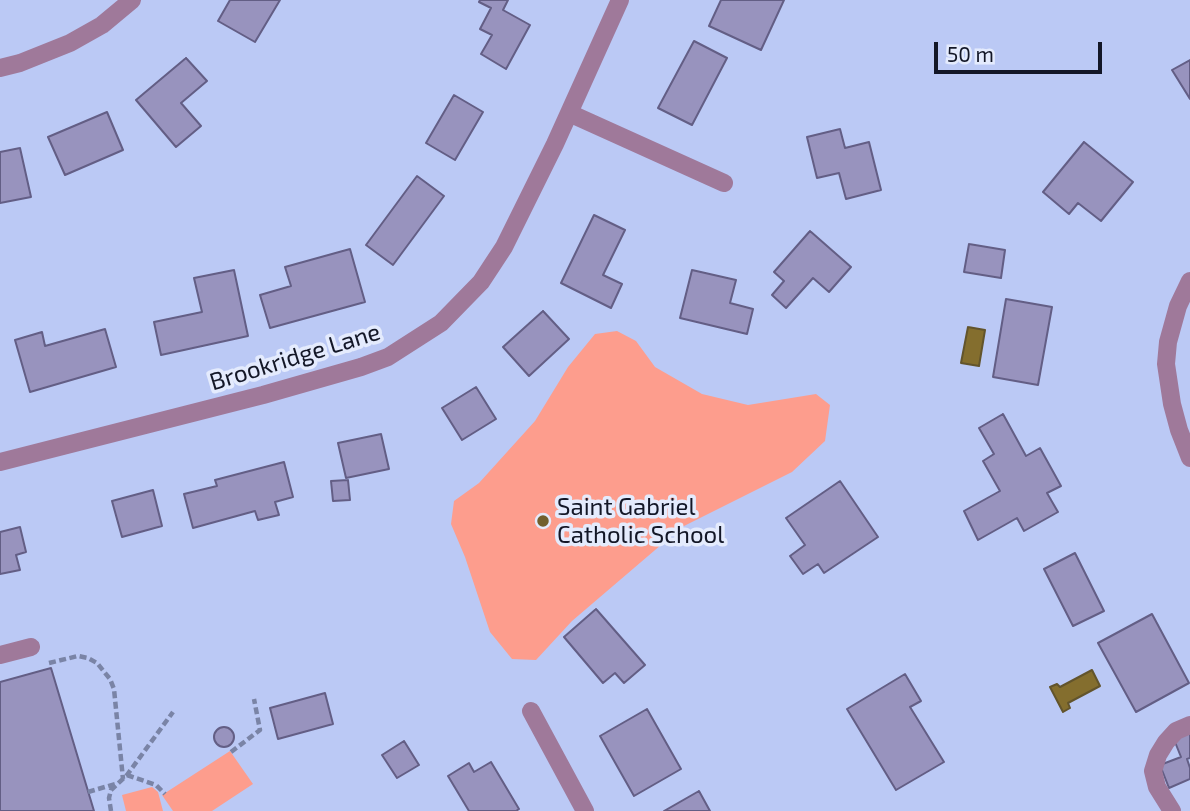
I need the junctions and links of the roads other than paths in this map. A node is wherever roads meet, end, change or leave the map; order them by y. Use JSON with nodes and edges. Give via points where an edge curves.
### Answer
{"nodes":[{"id":1,"x":132,"y":0,"type":"edge"},
{"id":2,"x":620,"y":0,"type":"edge"},
{"id":3,"x":0,"y":68,"type":"edge"},
{"id":4,"x":569,"y":113,"type":"junction"},
{"id":5,"x":724,"y":183,"type":"dead end"},
{"id":6,"x":1190,"y":281,"type":"edge"},
{"id":7,"x":1190,"y":458,"type":"edge"},
{"id":8,"x":0,"y":462,"type":"edge"},
{"id":9,"x":31,"y":647,"type":"dead end"},
{"id":10,"x":0,"y":655,"type":"edge"},
{"id":11,"x":531,"y":711,"type":"dead end"},
{"id":12,"x":1190,"y":725,"type":"edge"},
{"id":13,"x":584,"y":811,"type":"edge"},
{"id":14,"x":1172,"y":811,"type":"edge"}],
"edges":[{"from":1,"to":3,"type":"street","via":[[70,43]]},
{"from":2,"to":4,"type":"street","name":"Brookridge Lane"},
{"from":4,"to":5,"type":"street"},
{"from":4,"to":8,"type":"street","name":"Brookridge Lane","via":[[493,266],[468,298],[416,340],[361,368]]},
{"from":6,"to":7,"type":"street","via":[[1178,306],[1166,364],[1172,404]]},
{"from":9,"to":10,"type":"street"},
{"from":11,"to":13,"type":"street"},
{"from":12,"to":14,"type":"street","via":[[1166,742],[1153,771]]}]}
